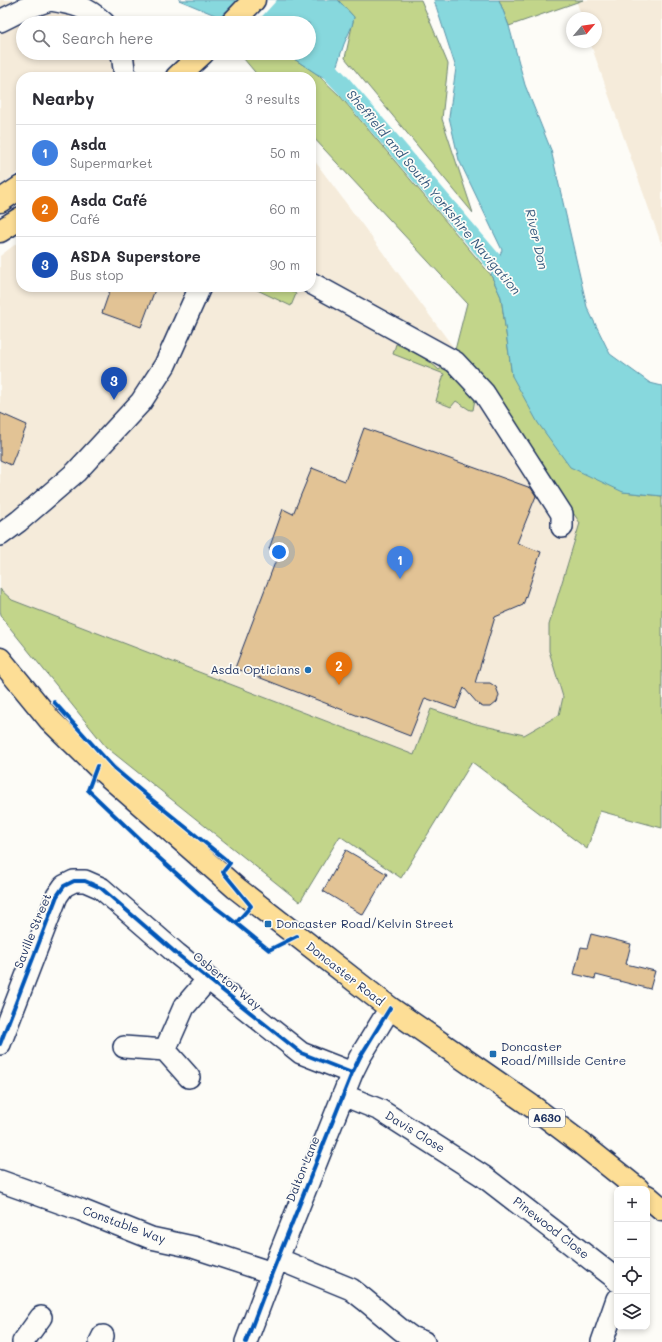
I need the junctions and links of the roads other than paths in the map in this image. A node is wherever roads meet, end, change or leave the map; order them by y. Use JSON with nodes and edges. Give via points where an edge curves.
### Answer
{"nodes":[{"id":1,"x":50,"y":0,"type":"edge"},
{"id":2,"x":254,"y":0,"type":"edge"},
{"id":3,"x":96,"y":16,"type":"edge"},
{"id":4,"x":239,"y":16,"type":"edge"},
{"id":5,"x":0,"y":21,"type":"edge"},
{"id":6,"x":123,"y":60,"type":"edge"},
{"id":7,"x":124,"y":72,"type":"edge"},
{"id":8,"x":16,"y":190,"type":"edge"},
{"id":9,"x":0,"y":201,"type":"edge"},
{"id":10,"x":16,"y":221,"type":"edge"},
{"id":11,"x":0,"y":231,"type":"edge"},
{"id":12,"x":316,"y":286,"type":"edge"},
{"id":13,"x":198,"y":292,"type":"edge"},
{"id":14,"x":562,"y":527,"type":"dead end"},
{"id":15,"x":0,"y":535,"type":"edge"},
{"id":16,"x":2,"y":660,"type":"edge"},
{"id":17,"x":100,"y":888,"type":"joint"},
{"id":18,"x":208,"y":979,"type":"junction"},
{"id":19,"x":390,"y":1008,"type":"junction"},
{"id":20,"x":0,"y":1044,"type":"edge"},
{"id":21,"x":124,"y":1047,"type":"dead end"},
{"id":22,"x":165,"y":1050,"type":"junction"},
{"id":23,"x":352,"y":1073,"type":"junction"},
{"id":24,"x":189,"y":1077,"type":"dead end"},
{"id":25,"x":343,"y":1095,"type":"junction"},
{"id":26,"x":483,"y":1176,"type":"joint"},
{"id":27,"x":0,"y":1181,"type":"edge"},
{"id":28,"x":634,"y":1186,"type":"edge"},
{"id":29,"x":650,"y":1199,"type":"edge"},
{"id":30,"x":662,"y":1209,"type":"edge"},
{"id":31,"x":275,"y":1266,"type":"junction"},
{"id":32,"x":614,"y":1277,"type":"edge"},
{"id":33,"x":614,"y":1308,"type":"edge"},
{"id":34,"x":41,"y":1317,"type":"dead end"},
{"id":35,"x":26,"y":1341,"type":"edge"},
{"id":36,"x":246,"y":1342,"type":"edge"},
{"id":37,"x":424,"y":1342,"type":"edge"},
{"id":38,"x":602,"y":1342,"type":"edge"}],
"edges":[{"from":1,"to":3,"type":"street","via":[[79,5]]},
{"from":1,"to":5,"type":"street"},
{"from":2,"to":4,"type":"main road"},
{"from":6,"to":7,"type":"street"},
{"from":8,"to":9,"type":"main road"},
{"from":10,"to":11,"type":"main road"},
{"from":12,"to":14,"type":"street","via":[[455,362],[484,393],[562,514]]},
{"from":13,"to":15,"type":"street","via":[[165,366],[141,402],[76,472]]},
{"from":16,"to":19,"type":"main road","name":"Doncaster Road","number":"A630","via":[[50,720],[98,766],[236,888]]},
{"from":17,"to":18,"type":"street","name":"Osberton Way"},
{"from":17,"to":20,"type":"street","name":"Saville Street","via":[[85,881],[74,881],[64,886],[57,896]]},
{"from":18,"to":22,"type":"street","via":[[184,1007]]},
{"from":18,"to":23,"type":"street","name":"Osberton Way","via":[[302,1053]]},
{"from":19,"to":23,"type":"street","name":"Dalton Lane"},
{"from":19,"to":28,"type":"main road","name":"Doncaster Road","number":"A630","via":[[533,1107]]},
{"from":21,"to":22,"type":"street"},
{"from":22,"to":24,"type":"street"},
{"from":23,"to":25,"type":"street","name":"Dalton Lane"},
{"from":25,"to":26,"type":"street","name":"Davis Close","via":[[380,1110]]},
{"from":25,"to":31,"type":"street","name":"Dalton Lane"},
{"from":26,"to":32,"type":"street","name":"Pinewood Close"},
{"from":27,"to":31,"type":"street","name":"Constable Way","via":[[151,1238]]},
{"from":29,"to":30,"type":"main road"},
{"from":31,"to":36,"type":"street","name":"Dalton Lane"},
{"from":31,"to":37,"type":"street","name":"Constable Way","via":[[350,1289],[400,1329]]},
{"from":33,"to":38,"type":"street"},
{"from":34,"to":35,"type":"street"}]}
